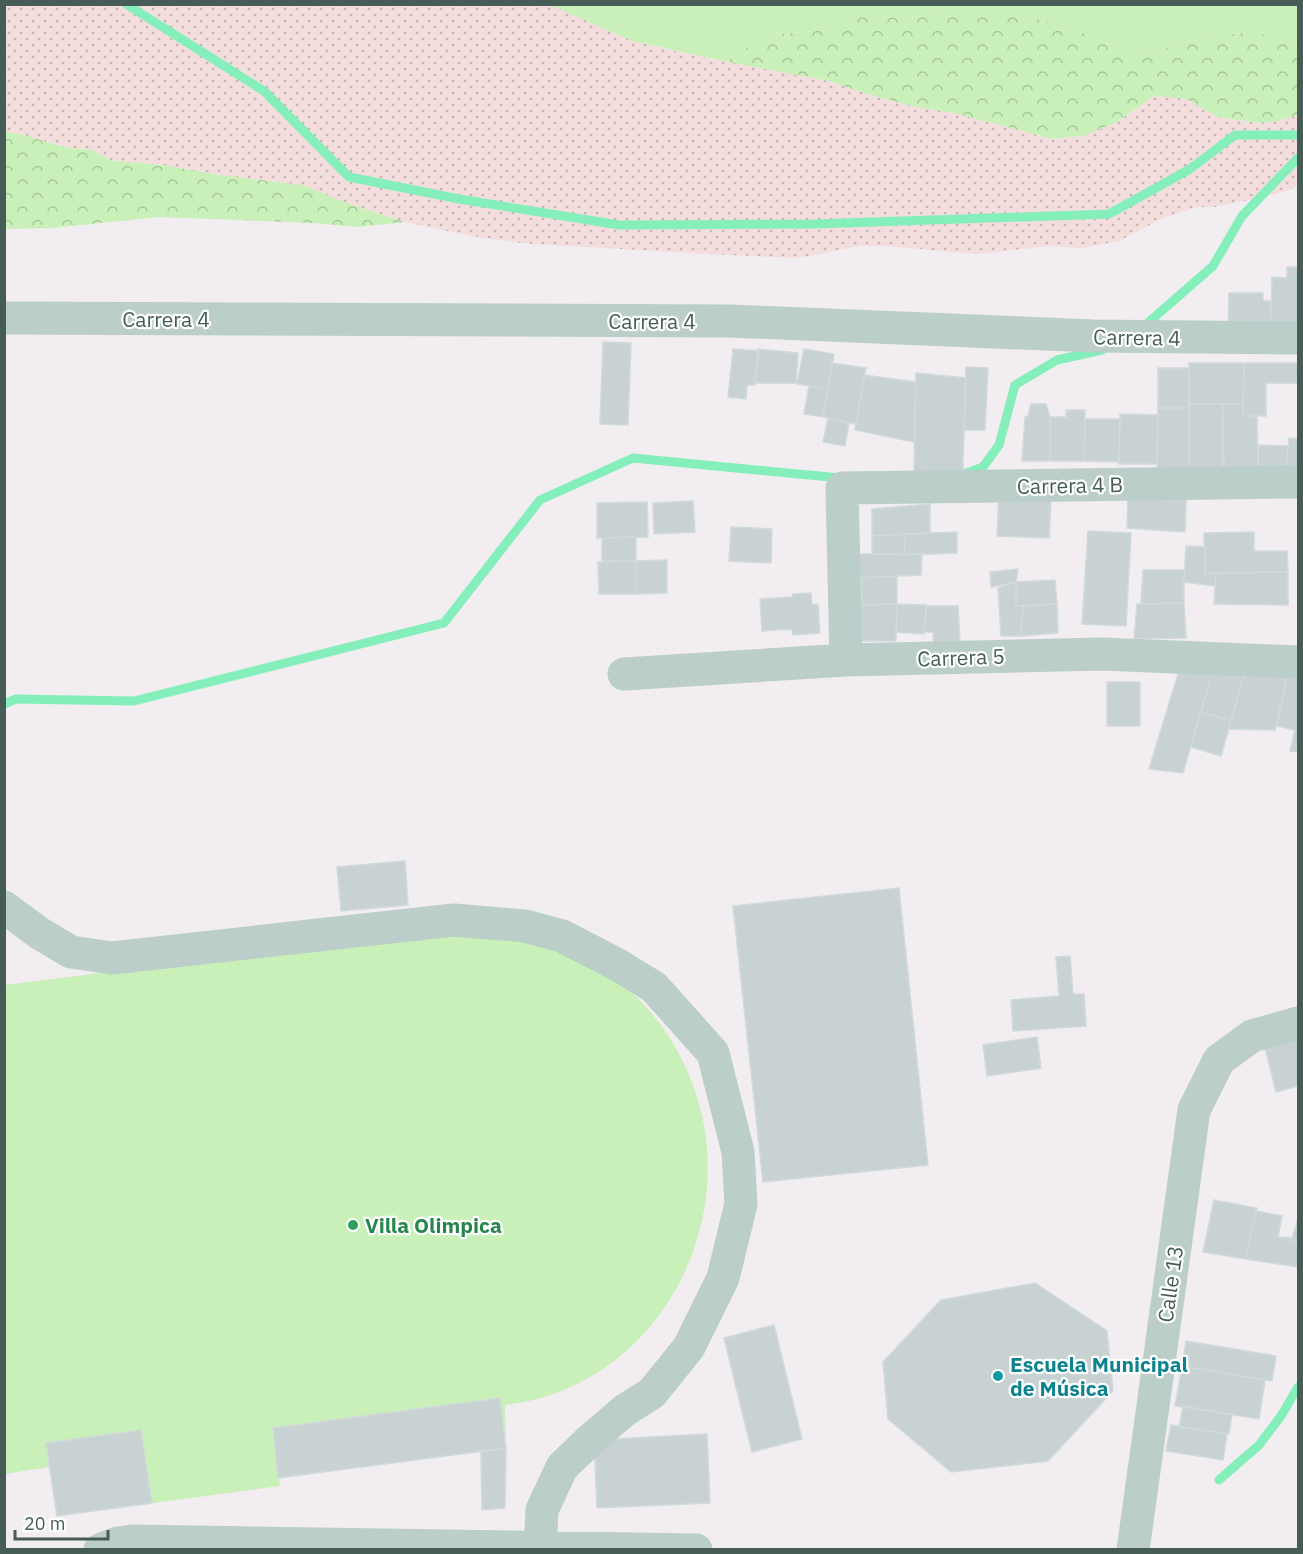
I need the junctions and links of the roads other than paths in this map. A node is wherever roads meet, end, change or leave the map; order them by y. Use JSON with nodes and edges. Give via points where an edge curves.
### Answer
{"nodes":[{"id":1,"x":4,"y":318,"type":"edge"},
{"id":2,"x":1299,"y":338,"type":"edge"},
{"id":3,"x":1299,"y":482,"type":"edge"},
{"id":4,"x":846,"y":660,"type":"junction"},
{"id":5,"x":1299,"y":662,"type":"edge"},
{"id":6,"x":624,"y":674,"type":"dead end"},
{"id":7,"x":4,"y":907,"type":"edge"},
{"id":8,"x":1299,"y":1023,"type":"edge"},
{"id":9,"x":540,"y":1548,"type":"edge"},
{"id":10,"x":101,"y":1549,"type":"edge"},
{"id":11,"x":696,"y":1550,"type":"edge"},
{"id":12,"x":1133,"y":1550,"type":"edge"}],
"edges":[{"from":1,"to":2,"type":"street","name":"Carrera 4","via":[[729,321],[1094,336]]},
{"from":3,"to":4,"type":"street","name":"Carrera 4 B","via":[[842,488]]},
{"from":4,"to":5,"type":"street","name":"Carrera 5","via":[[1101,654]]},
{"from":4,"to":6,"type":"street","name":"Carrera 5"},
{"from":7,"to":9,"type":"street","via":[[71,952],[112,958],[454,920],[525,926],[562,936],[618,964],[654,987],[695,1031],[713,1053],[738,1152],[741,1204],[723,1278],[689,1347],[652,1393],[598,1433],[562,1467],[542,1510]]},
{"from":8,"to":12,"type":"street","name":"Calle 13","via":[[1252,1036],[1219,1060],[1194,1110]]},
{"from":9,"to":10,"type":"street","via":[[132,1541]]},
{"from":9,"to":11,"type":"street"}]}
